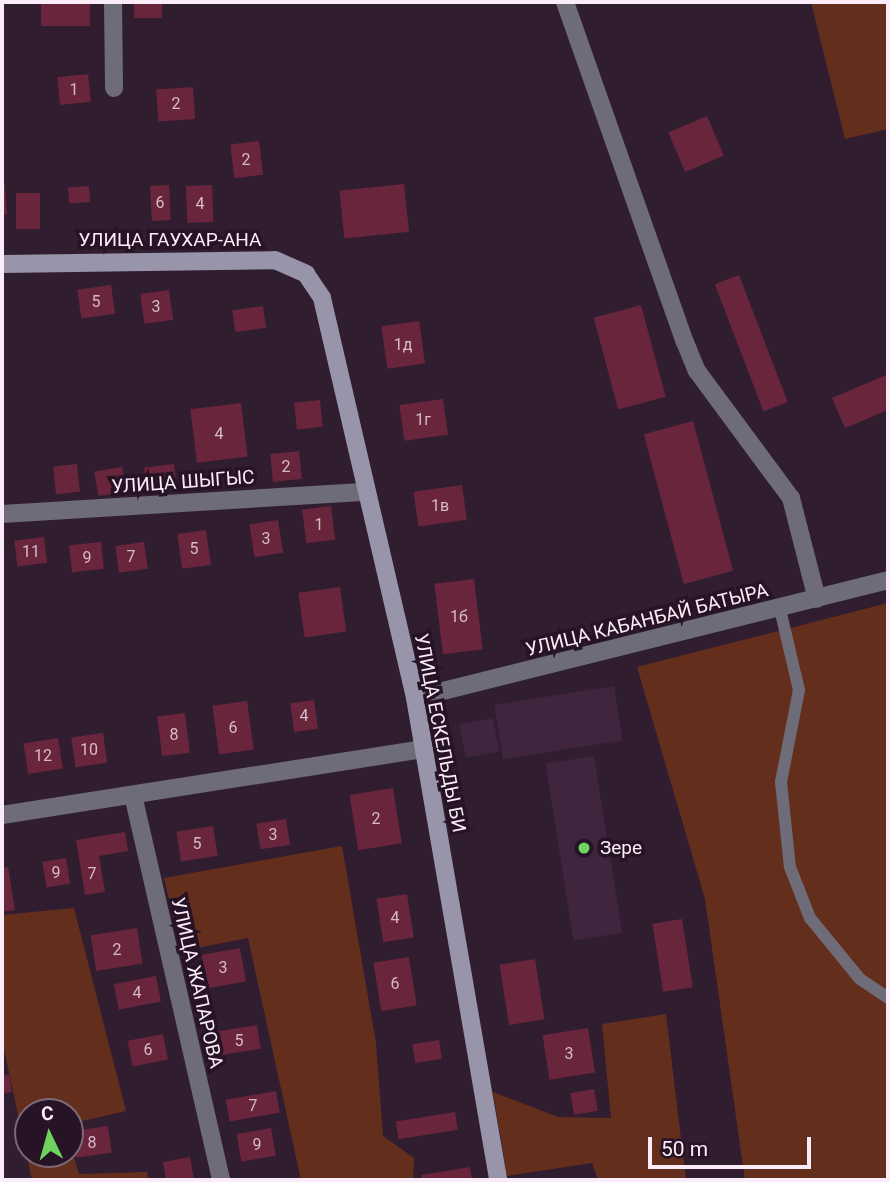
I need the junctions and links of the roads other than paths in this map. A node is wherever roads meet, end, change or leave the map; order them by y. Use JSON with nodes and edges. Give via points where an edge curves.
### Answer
{"nodes":[{"id":1,"x":113,"y":2,"type":"edge"},
{"id":2,"x":565,"y":2,"type":"edge"},
{"id":3,"x":114,"y":88,"type":"dead end"},
{"id":4,"x":2,"y":264,"type":"edge"},
{"id":5,"x":322,"y":298,"type":"joint"},
{"id":6,"x":366,"y":492,"type":"junction"},
{"id":7,"x":2,"y":514,"type":"edge"},
{"id":8,"x":888,"y":580,"type":"edge"},
{"id":9,"x":817,"y":599,"type":"junction"},
{"id":10,"x":780,"y":610,"type":"junction"},
{"id":11,"x":415,"y":698,"type":"junction"},
{"id":12,"x":424,"y":749,"type":"junction"},
{"id":13,"x":133,"y":795,"type":"junction"},
{"id":14,"x":2,"y":815,"type":"edge"},
{"id":15,"x":888,"y":998,"type":"edge"},
{"id":16,"x":221,"y":1180,"type":"edge"},
{"id":17,"x":498,"y":1180,"type":"edge"}],
"edges":[{"from":1,"to":3,"type":"street"},
{"from":2,"to":9,"type":"street","via":[[697,371],[791,498]]},
{"from":4,"to":5,"type":"street","name":"УЛИЦА ГАУХАР-АНА","via":[[275,260],[306,274]]},
{"from":5,"to":6,"type":"street","name":"УЛИЦА ЕСКЕЛЬДЫ БИ"},
{"from":6,"to":7,"type":"street","name":"УЛИЦА ШЫГЫС"},
{"from":6,"to":11,"type":"street","name":"УЛИЦА ЕСКЕЛЬДЫ БИ"},
{"from":8,"to":9,"type":"street","name":"УЛИЦА КАБАНБАЙ БАТЫРА"},
{"from":9,"to":10,"type":"street","name":"УЛИЦА КАБАНБАЙ БАТЫРА"},
{"from":10,"to":11,"type":"street","name":"УЛИЦА КАБАНБАЙ БАТЫРА"},
{"from":10,"to":15,"type":"lane","via":[[799,690],[781,782],[790,867],[810,919],[860,979]]},
{"from":11,"to":12,"type":"street","name":"УЛИЦА ЕСКЕЛЬДЫ БИ"},
{"from":12,"to":13,"type":"street"},
{"from":12,"to":17,"type":"street","name":"УЛИЦА ЕСКЕЛЬДЫ БИ"},
{"from":13,"to":14,"type":"street"},
{"from":13,"to":16,"type":"street","name":"УЛИЦА ЖАПАРОВА"}]}
